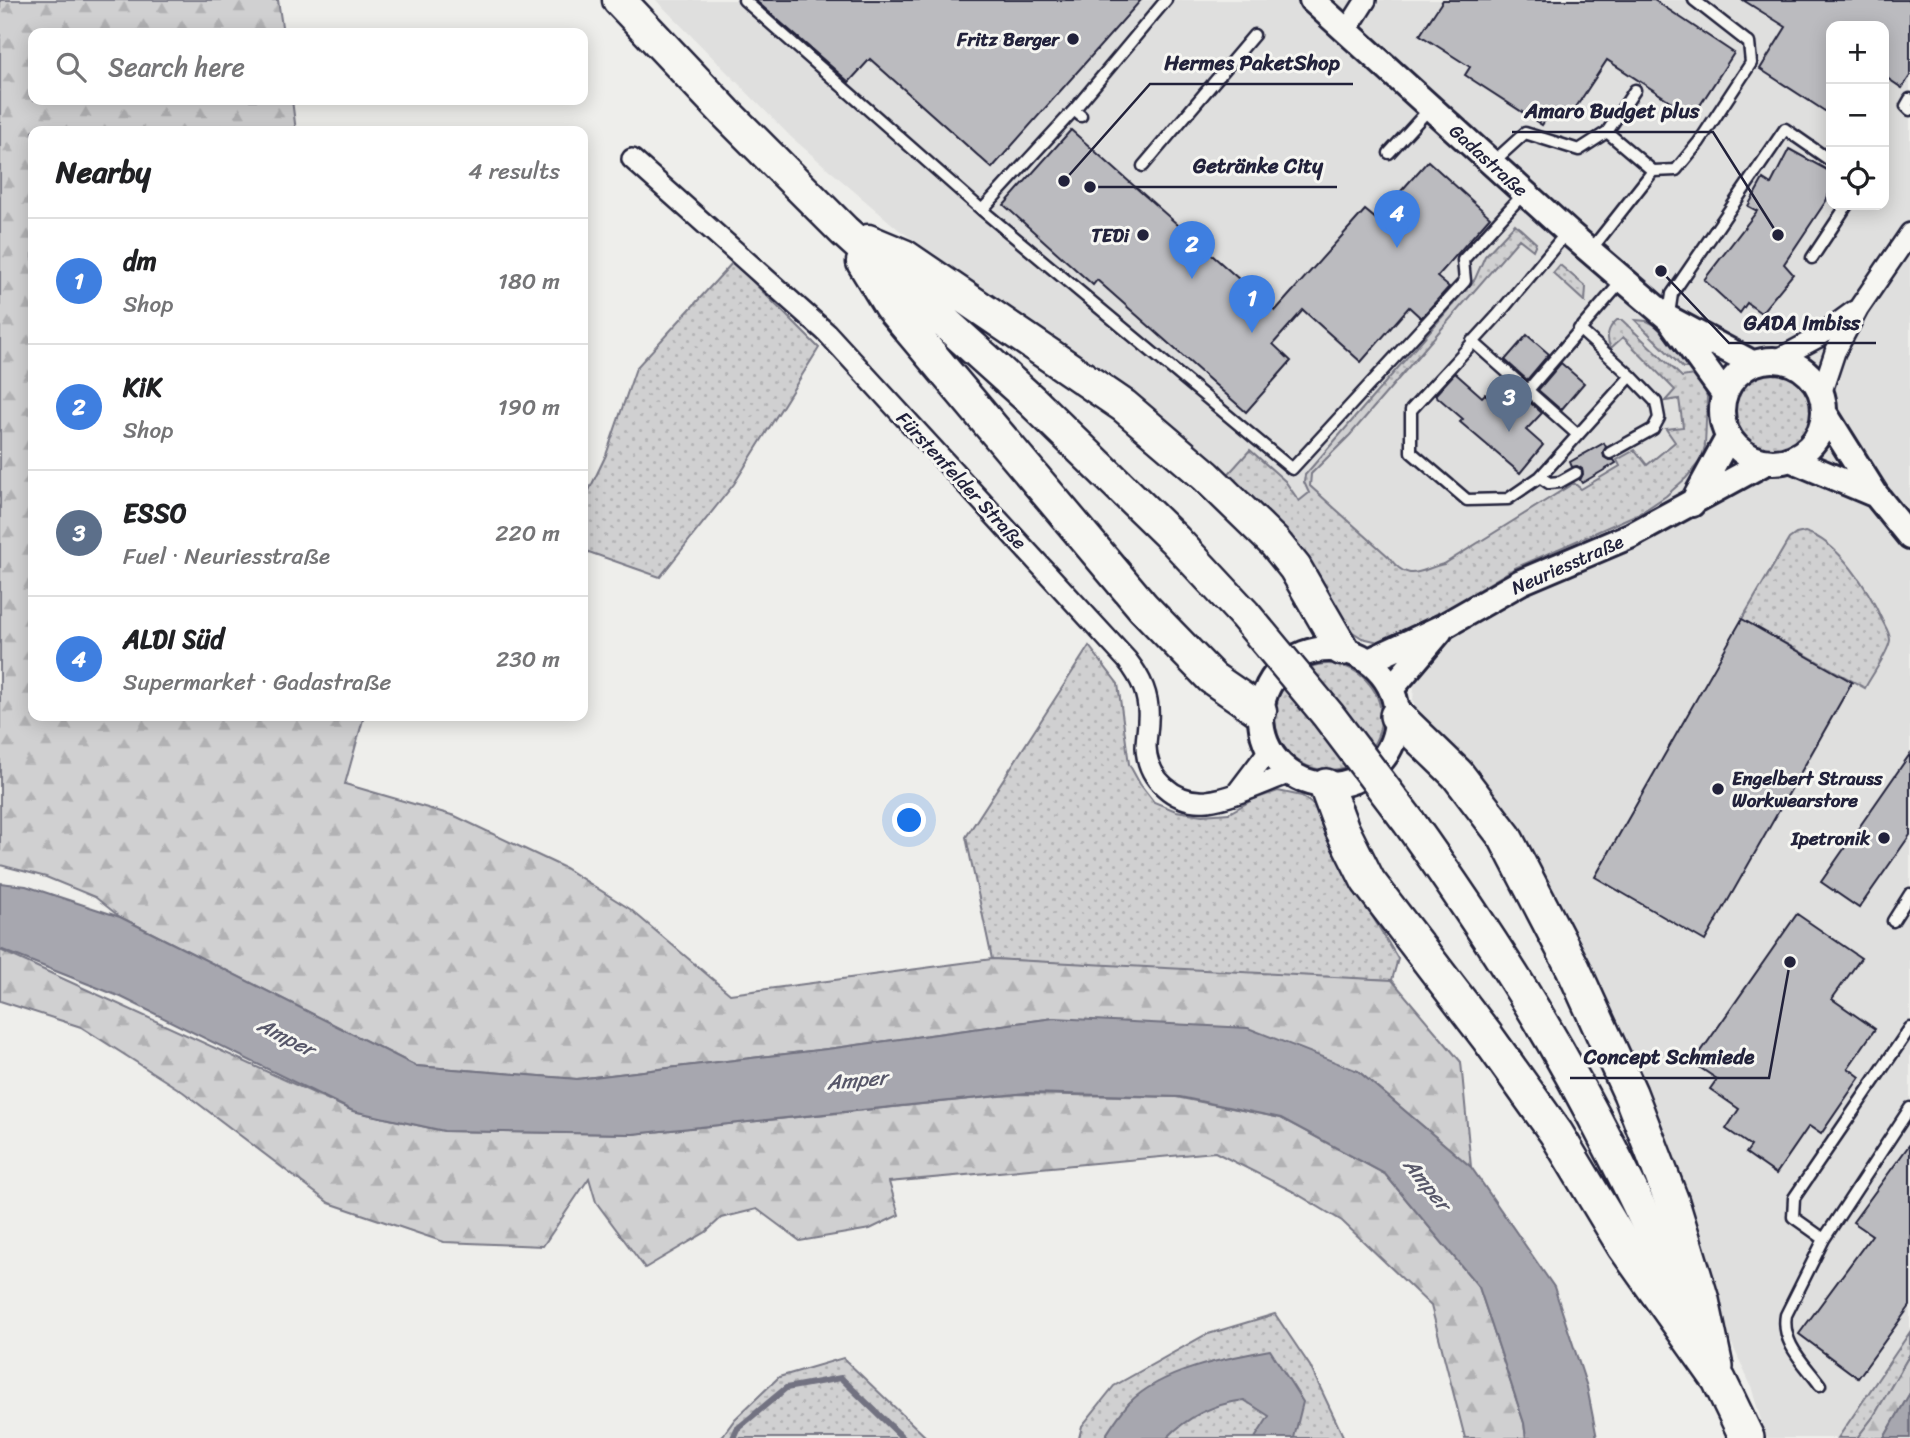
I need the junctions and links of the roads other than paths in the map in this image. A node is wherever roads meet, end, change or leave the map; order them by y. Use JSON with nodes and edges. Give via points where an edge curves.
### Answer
{"nodes":[{"id":1,"x":619,"y":0,"type":"edge"},
{"id":2,"x":744,"y":0,"type":"edge"},
{"id":3,"x":1166,"y":0,"type":"edge"},
{"id":4,"x":1312,"y":0,"type":"edge"},
{"id":5,"x":1366,"y":0,"type":"edge"},
{"id":6,"x":1694,"y":0,"type":"edge"},
{"id":7,"x":1348,"y":30,"type":"junction"},
{"id":8,"x":1254,"y":35,"type":"dead end"},
{"id":9,"x":1635,"y":90,"type":"dead end"},
{"id":10,"x":1910,"y":100,"type":"edge"},
{"id":11,"x":1431,"y":107,"type":"junction"},
{"id":12,"x":1910,"y":110,"type":"edge"},
{"id":13,"x":1607,"y":132,"type":"junction"},
{"id":14,"x":1389,"y":153,"type":"dead end"},
{"id":15,"x":1826,"y":158,"type":"edge"},
{"id":16,"x":632,"y":159,"type":"dead end"},
{"id":17,"x":1492,"y":163,"type":"junction"},
{"id":18,"x":1143,"y":166,"type":"dead end"},
{"id":19,"x":1653,"y":172,"type":"junction"},
{"id":20,"x":1525,"y":193,"type":"junction"},
{"id":21,"x":982,"y":210,"type":"junction"},
{"id":22,"x":1844,"y":210,"type":"edge"},
{"id":23,"x":844,"y":231,"type":"junction"},
{"id":24,"x":1568,"y":232,"type":"junction"},
{"id":25,"x":1910,"y":233,"type":"edge"},
{"id":26,"x":1590,"y":251,"type":"junction"},
{"id":27,"x":1812,"y":258,"type":"dead end"},
{"id":28,"x":1622,"y":280,"type":"junction"},
{"id":29,"x":1858,"y":309,"type":"junction"},
{"id":30,"x":1668,"y":318,"type":"junction"},
{"id":31,"x":1579,"y":329,"type":"junction"},
{"id":32,"x":1472,"y":341,"type":"junction"},
{"id":33,"x":1778,"y":359,"type":"junction"},
{"id":34,"x":1752,"y":363,"type":"junction"},
{"id":35,"x":1630,"y":376,"type":"junction"},
{"id":36,"x":1528,"y":390,"type":"junction"},
{"id":37,"x":1724,"y":394,"type":"junction"},
{"id":38,"x":1823,"y":403,"type":"junction"},
{"id":39,"x":1578,"y":435,"type":"junction"},
{"id":40,"x":1728,"y":438,"type":"junction"},
{"id":41,"x":1610,"y":453,"type":"dead end"},
{"id":42,"x":1790,"y":459,"type":"junction"},
{"id":43,"x":1766,"y":462,"type":"junction"},
{"id":44,"x":1576,"y":473,"type":"dead end"},
{"id":45,"x":1541,"y":477,"type":"junction"},
{"id":46,"x":1876,"y":495,"type":"junction"},
{"id":47,"x":1692,"y":504,"type":"junction"},
{"id":48,"x":1910,"y":537,"type":"edge"},
{"id":49,"x":1444,"y":626,"type":"junction"},
{"id":50,"x":1355,"y":655,"type":"junction"},
{"id":51,"x":1394,"y":703,"type":"junction"},
{"id":52,"x":1260,"y":711,"type":"junction"},
{"id":53,"x":1269,"y":750,"type":"junction"},
{"id":54,"x":1290,"y":773,"type":"junction"},
{"id":55,"x":1326,"y":786,"type":"junction"},
{"id":56,"x":1238,"y":792,"type":"junction"},
{"id":57,"x":1910,"y":894,"type":"edge"},
{"id":58,"x":1893,"y":921,"type":"dead end"},
{"id":59,"x":1910,"y":1028,"type":"edge"},
{"id":60,"x":1910,"y":1108,"type":"edge"},
{"id":61,"x":1824,"y":1239,"type":"junction"},
{"id":62,"x":1719,"y":1380,"type":"junction"},
{"id":63,"x":1820,"y":1385,"type":"dead end"},
{"id":64,"x":1747,"y":1438,"type":"edge"}],
"edges":[{"from":1,"to":23,"type":"main road"},
{"from":2,"to":21,"type":"lane"},
{"from":3,"to":21,"type":"lane","via":[[1077,113]]},
{"from":4,"to":7,"type":"street","name":"Gadastraße"},
{"from":5,"to":7,"type":"street"},
{"from":6,"to":19,"type":"lane","via":[[1749,43],[1751,63],[1676,170]]},
{"from":7,"to":11,"type":"street","name":"Gadastraße"},
{"from":8,"to":18,"type":"lane"},
{"from":9,"to":13,"type":"lane"},
{"from":10,"to":12,"type":"lane","via":[[1906,106]]},
{"from":11,"to":14,"type":"lane"},
{"from":11,"to":17,"type":"street","name":"Gadastraße"},
{"from":13,"to":17,"type":"lane","via":[[1579,150],[1525,133]]},
{"from":13,"to":19,"type":"lane"},
{"from":15,"to":30,"type":"lane","via":[[1785,130],[1672,294]]},
{"from":16,"to":56,"type":"street","name":"Fürstenfelder Straße","via":[[827,333],[1127,660],[1148,699],[1147,761],[1156,780],[1186,799],[1208,801]]},
{"from":17,"to":20,"type":"street","name":"Gadastraße"},
{"from":19,"to":26,"type":"lane"},
{"from":20,"to":21,"type":"lane","via":[[1462,260],[1465,281],[1292,469]]},
{"from":20,"to":24,"type":"street","name":"Gadastraße"},
{"from":22,"to":27,"type":"lane"},
{"from":23,"to":50,"type":"main road","via":[[904,256],[1124,406],[1275,542]]},
{"from":23,"to":52,"type":"main road","via":[[890,306],[1143,607],[1212,678]]},
{"from":23,"to":62,"type":"main road","bridge":true,"via":[[1032,401],[1175,540],[1328,715],[1409,822],[1517,982],[1648,1221]]},
{"from":24,"to":26,"type":"street","name":"Gadastraße"},
{"from":24,"to":32,"type":"lane"},
{"from":25,"to":29,"type":"street"},
{"from":26,"to":28,"type":"street","name":"Gadastraße"},
{"from":28,"to":30,"type":"street","name":"Gadastraße"},
{"from":28,"to":31,"type":"lane"},
{"from":29,"to":33,"type":"street"},
{"from":29,"to":38,"type":"street","via":[[1835,352]]},
{"from":30,"to":34,"type":"street","name":"Gadastraße"},
{"from":30,"to":37,"type":"street","name":"Gadastraße"},
{"from":31,"to":35,"type":"lane"},
{"from":31,"to":36,"type":"lane"},
{"from":32,"to":36,"type":"lane"},
{"from":32,"to":45,"type":"lane","via":[[1411,410],[1410,452],[1467,500],[1508,499]]},
{"from":33,"to":34,"type":"street"},
{"from":33,"to":38,"type":"street","via":[[1804,370],[1815,381]]},
{"from":34,"to":37,"type":"street","via":[[1732,379]]},
{"from":35,"to":39,"type":"lane"},
{"from":35,"to":41,"type":"lane","via":[[1656,402],[1659,418],[1653,429]]},
{"from":36,"to":39,"type":"lane"},
{"from":37,"to":40,"type":"street"},
{"from":38,"to":42,"type":"street","via":[[1821,427],[1814,441]]},
{"from":38,"to":46,"type":"street"},
{"from":39,"to":45,"type":"lane"},
{"from":40,"to":43,"type":"street","via":[[1744,454]]},
{"from":40,"to":47,"type":"street"},
{"from":42,"to":43,"type":"street"},
{"from":42,"to":46,"type":"street"},
{"from":43,"to":47,"type":"street","name":"Neuriesstraße"},
{"from":44,"to":45,"type":"lane","via":[[1560,482],[1549,483]]},
{"from":46,"to":48,"type":"street"},
{"from":47,"to":49,"type":"street","name":"Neuriesstraße","via":[[1521,582]]},
{"from":49,"to":50,"type":"street","name":"Neuriesstraße"},
{"from":49,"to":51,"type":"street","name":"Neuriesstraße"},
{"from":50,"to":51,"type":"street","via":[[1382,674]]},
{"from":50,"to":52,"type":"street","via":[[1319,649],[1297,656],[1279,670],[1266,689]]},
{"from":51,"to":55,"type":"street","via":[[1394,738],[1384,758],[1368,774]]},
{"from":51,"to":62,"type":"highway","via":[[1505,837],[1573,968],[1630,1093],[1672,1202],[1702,1300]]},
{"from":52,"to":53,"type":"street"},
{"from":53,"to":54,"type":"street"},
{"from":53,"to":56,"type":"street"},
{"from":54,"to":55,"type":"street"},
{"from":54,"to":56,"type":"street","name":"Fürstenfelder Straße"},
{"from":55,"to":62,"type":"highway","via":[[1368,881],[1556,1133],[1624,1246]]},
{"from":57,"to":58,"type":"lane"},
{"from":59,"to":61,"type":"lane","via":[[1794,1198],[1793,1217]]},
{"from":60,"to":61,"type":"lane"},
{"from":61,"to":63,"type":"lane","via":[[1783,1328]]},
{"from":62,"to":64,"type":"highway"}]}
